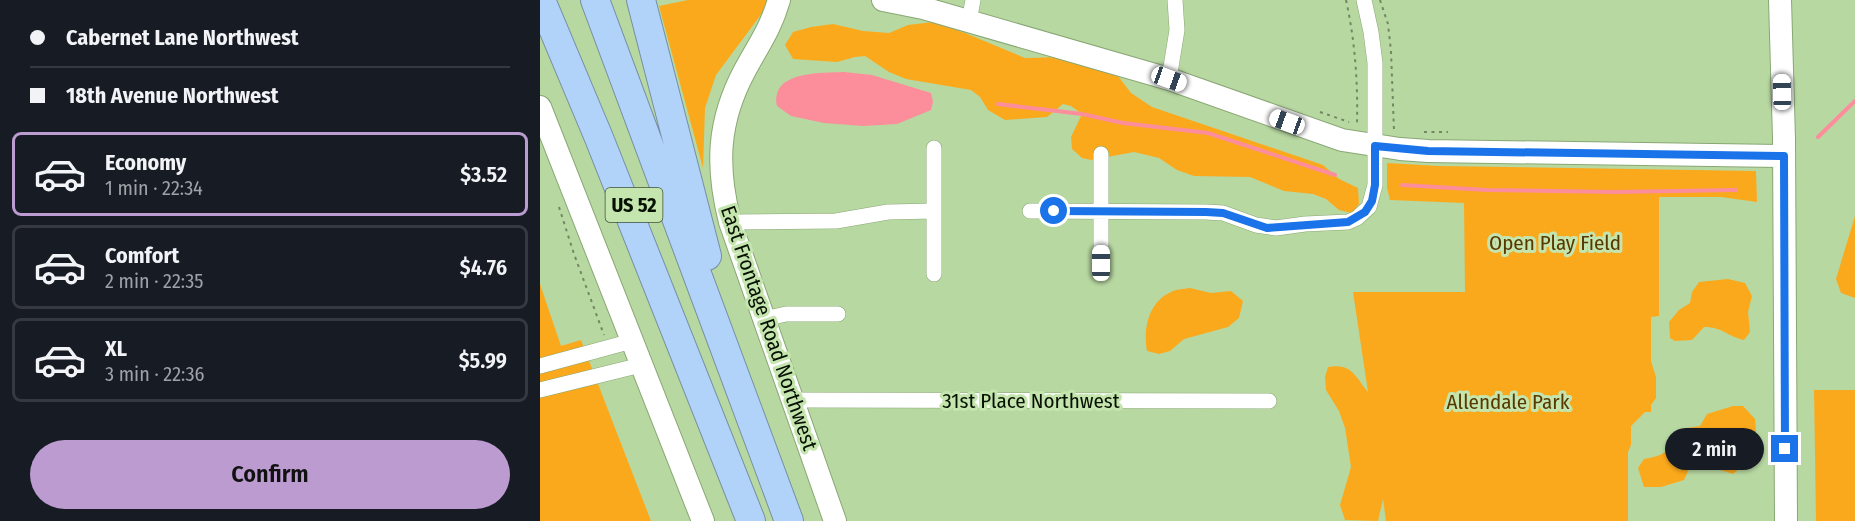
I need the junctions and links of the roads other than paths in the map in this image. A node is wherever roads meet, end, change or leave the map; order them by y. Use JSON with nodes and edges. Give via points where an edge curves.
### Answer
{"nodes":[{"id":1,"x":541,"y":0,"type":"edge"},
{"id":2,"x":561,"y":0,"type":"edge"},
{"id":3,"x":595,"y":0,"type":"edge"},
{"id":4,"x":641,"y":0,"type":"edge"},
{"id":5,"x":779,"y":0,"type":"edge"},
{"id":6,"x":883,"y":0,"type":"edge"},
{"id":7,"x":1175,"y":0,"type":"edge"},
{"id":8,"x":1364,"y":0,"type":"edge"},
{"id":9,"x":1780,"y":0,"type":"edge"},
{"id":10,"x":971,"y":10,"type":"edge"},
{"id":11,"x":1169,"y":79,"type":"junction"},
{"id":12,"x":540,"y":107,"type":"edge"},
{"id":13,"x":1375,"y":146,"type":"junction"},
{"id":14,"x":934,"y":148,"type":"dead end"},
{"id":15,"x":1101,"y":154,"type":"dead end"},
{"id":16,"x":1784,"y":156,"type":"junction"},
{"id":17,"x":934,"y":211,"type":"junction"},
{"id":18,"x":1030,"y":211,"type":"dead end"},
{"id":19,"x":1101,"y":211,"type":"junction"},
{"id":20,"x":730,"y":222,"type":"junction"},
{"id":21,"x":1101,"y":263,"type":"dead end"},
{"id":22,"x":934,"y":274,"type":"dead end"},
{"id":23,"x":838,"y":314,"type":"dead end"},
{"id":24,"x":764,"y":319,"type":"junction"},
{"id":25,"x":621,"y":344,"type":"junction"},
{"id":26,"x":641,"y":365,"type":"junction"},
{"id":27,"x":540,"y":366,"type":"edge"},
{"id":28,"x":540,"y":390,"type":"edge"},
{"id":29,"x":793,"y":400,"type":"junction"},
{"id":30,"x":1269,"y":401,"type":"dead end"},
{"id":31,"x":745,"y":403,"type":"junction"},
{"id":32,"x":707,"y":411,"type":"junction"},
{"id":33,"x":703,"y":521,"type":"edge"},
{"id":34,"x":751,"y":521,"type":"edge"},
{"id":35,"x":789,"y":521,"type":"edge"},
{"id":36,"x":835,"y":521,"type":"edge"},
{"id":37,"x":1786,"y":521,"type":"edge"}],
"edges":[{"from":1,"to":32,"type":"highway"},
{"from":2,"to":32,"type":"highway","number":"US 52"},
{"from":3,"to":31,"type":"highway","number":"US 52"},
{"from":4,"to":31,"type":"highway"},
{"from":5,"to":20,"type":"street","name":"East Frontage Road Northwest","via":[[766,35],[744,71],[723,131],[721,170]]},
{"from":6,"to":10,"type":"street","via":[[923,8]]},
{"from":7,"to":11,"type":"street","via":[[1176,38]]},
{"from":8,"to":13,"type":"street","via":[[1375,63]]},
{"from":9,"to":16,"type":"street"},
{"from":10,"to":11,"type":"street"},
{"from":11,"to":13,"type":"street","via":[[1342,140]]},
{"from":12,"to":25,"type":"street"},
{"from":13,"to":16,"type":"street","via":[[1428,151]]},
{"from":13,"to":19,"type":"street","via":[[1372,201],[1365,212],[1348,222],[1276,228],[1223,213]]},
{"from":14,"to":17,"type":"street"},
{"from":15,"to":19,"type":"street"},
{"from":16,"to":37,"type":"street"},
{"from":17,"to":20,"type":"street","via":[[888,212],[836,221]]},
{"from":17,"to":22,"type":"street"},
{"from":18,"to":19,"type":"street"},
{"from":19,"to":21,"type":"street"},
{"from":20,"to":24,"type":"street","name":"East Frontage Road Northwest"},
{"from":23,"to":24,"type":"street","via":[[786,314]]},
{"from":24,"to":29,"type":"street","name":"East Frontage Road Northwest"},
{"from":25,"to":26,"type":"street"},
{"from":25,"to":27,"type":"street"},
{"from":26,"to":28,"type":"street"},
{"from":26,"to":33,"type":"street"},
{"from":29,"to":30,"type":"street","name":"31st Place Northwest"},
{"from":29,"to":36,"type":"street","name":"East Frontage Road Northwest"},
{"from":31,"to":35,"type":"highway","number":"US 52"},
{"from":32,"to":34,"type":"highway","number":"US 52"}]}
